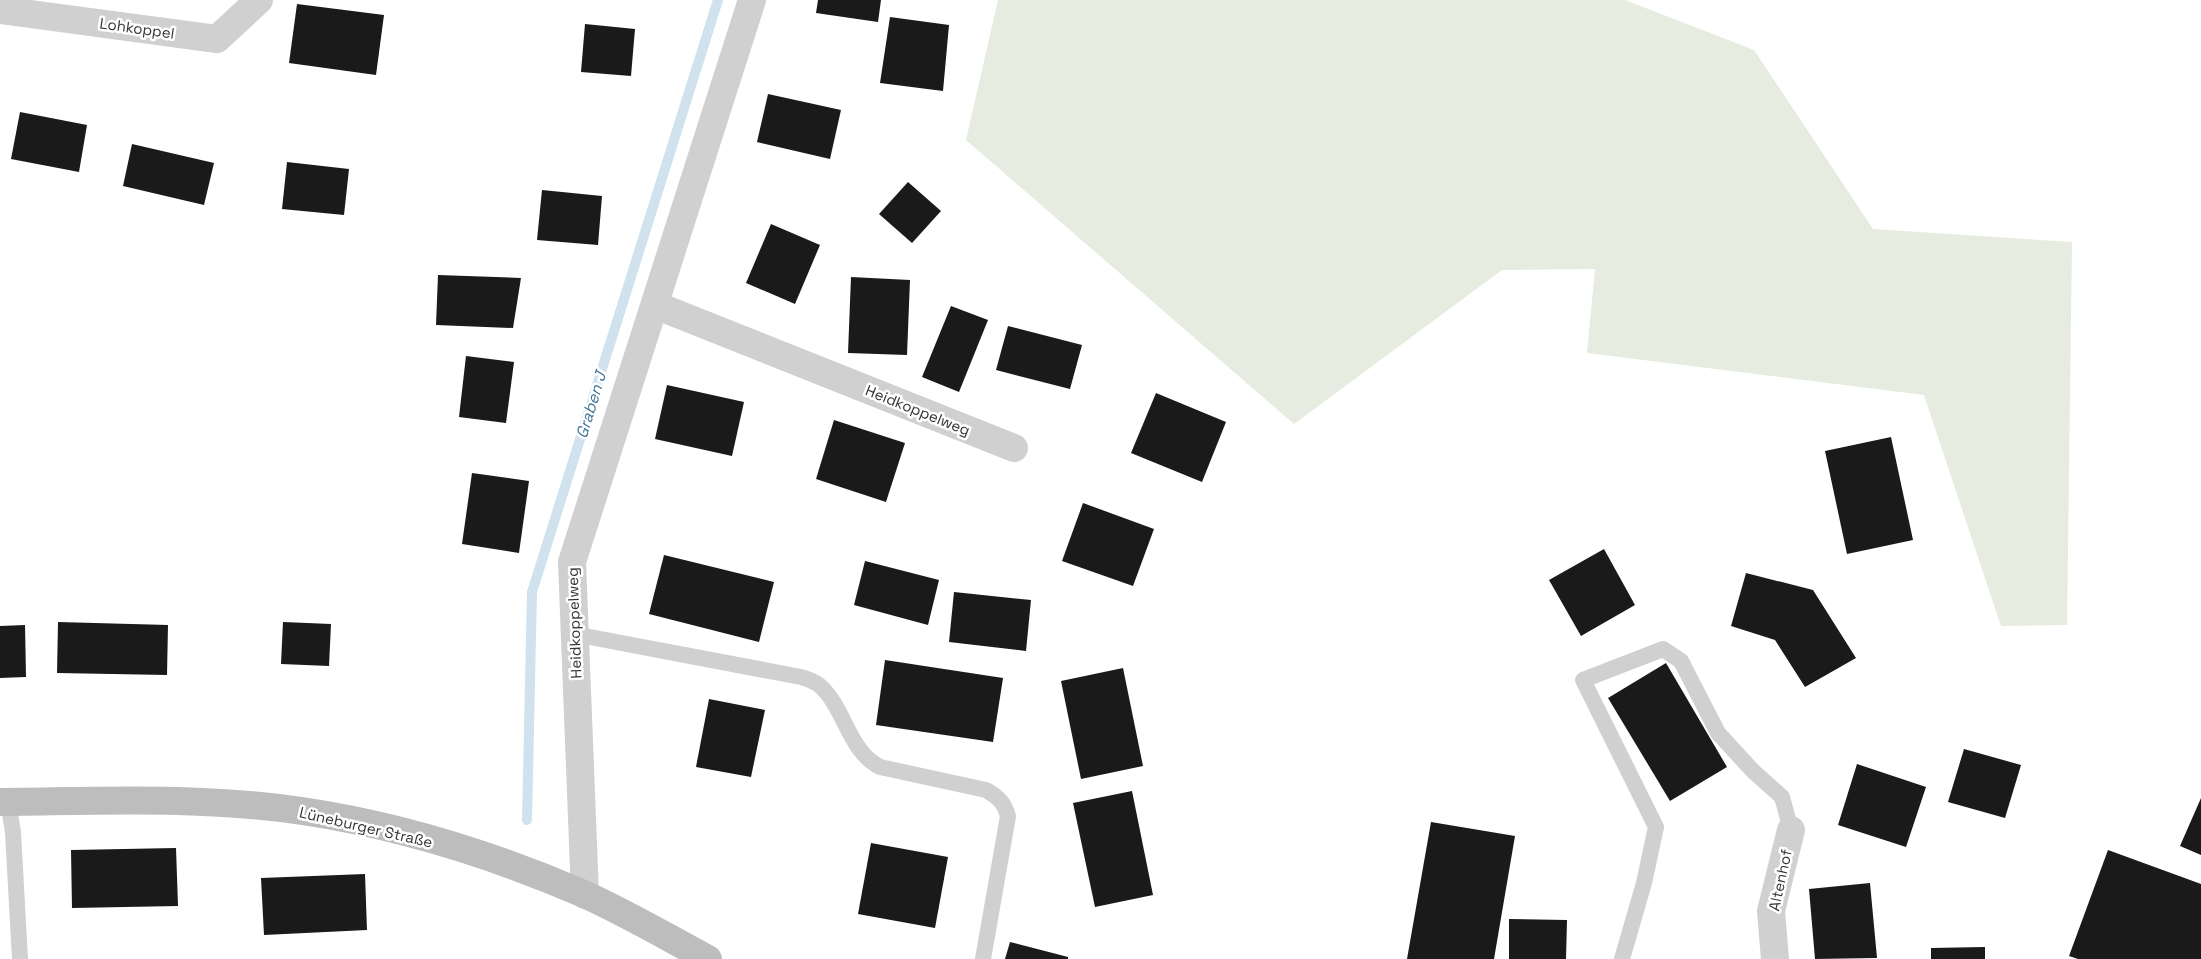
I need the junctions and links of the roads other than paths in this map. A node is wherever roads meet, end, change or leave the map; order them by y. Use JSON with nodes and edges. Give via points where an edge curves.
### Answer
{"nodes":[{"id":1,"x":259,"y":0,"type":"edge"},
{"id":2,"x":752,"y":0,"type":"edge"},
{"id":3,"x":0,"y":10,"type":"edge"},
{"id":4,"x":655,"y":305,"type":"junction"},
{"id":5,"x":1014,"y":448,"type":"dead end"},
{"id":6,"x":574,"y":634,"type":"junction"},
{"id":7,"x":4,"y":802,"type":"edge"},
{"id":8,"x":1790,"y":830,"type":"joint"},
{"id":9,"x":585,"y":895,"type":"junction"},
{"id":10,"x":20,"y":959,"type":"edge"},
{"id":11,"x":708,"y":959,"type":"edge"},
{"id":12,"x":983,"y":959,"type":"edge"},
{"id":13,"x":1622,"y":959,"type":"edge"},
{"id":14,"x":1775,"y":959,"type":"edge"}],
"edges":[{"from":1,"to":3,"type":"street","name":"Lohkoppel","via":[[217,39]]},
{"from":2,"to":4,"type":"street","name":"Heidkoppelweg"},
{"from":4,"to":5,"type":"street","name":"Heidkoppelweg"},
{"from":4,"to":6,"type":"street","name":"Heidkoppelweg","via":[[572,562]]},
{"from":6,"to":9,"type":"street","name":"Heidkoppelweg"},
{"from":6,"to":12,"type":"lane","via":[[801,677],[818,684],[830,696],[868,761],[880,767],[986,790],[998,797],[1008,816]]},
{"from":7,"to":9,"type":"main road","name":"Lüneburger Straße","via":[[190,800],[302,811],[400,831],[506,864]]},
{"from":7,"to":10,"type":"lane","via":[[13,832]]},
{"from":8,"to":13,"type":"lane","via":[[1782,797],[1718,733],[1681,662],[1663,649],[1583,680],[1656,827]]},
{"from":8,"to":14,"type":"street","name":"Altenhof","via":[[1771,912]]},
{"from":9,"to":11,"type":"main road","name":"Lüneburger Straße"}]}
